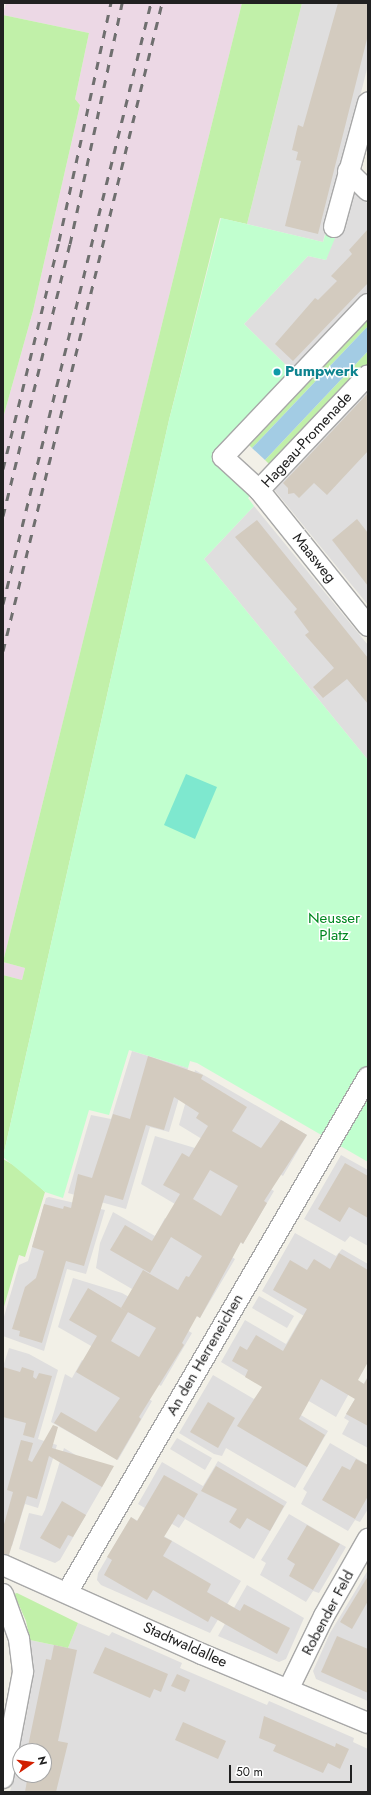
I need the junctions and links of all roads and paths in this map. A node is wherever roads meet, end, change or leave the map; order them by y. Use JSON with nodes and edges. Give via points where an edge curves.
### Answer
{"nodes":[{"id":1,"x":368,"y":103,"type":"edge"},
{"id":2,"x":348,"y":171,"type":"junction"},
{"id":3,"x":368,"y":191,"type":"edge"},
{"id":4,"x":334,"y":227,"type":"dead end"},
{"id":5,"x":368,"y":304,"type":"edge"},
{"id":6,"x":368,"y":375,"type":"edge"},
{"id":7,"x":259,"y":490,"type":"junction"},
{"id":8,"x":368,"y":626,"type":"edge"},
{"id":9,"x":368,"y":1077,"type":"edge"},
{"id":10,"x":368,"y":1539,"type":"edge"},
{"id":11,"x":3,"y":1565,"type":"edge"},
{"id":12,"x":68,"y":1591,"type":"junction"},
{"id":13,"x":3,"y":1594,"type":"edge"},
{"id":14,"x":289,"y":1688,"type":"junction"},
{"id":15,"x":368,"y":1723,"type":"edge"},
{"id":16,"x":3,"y":1778,"type":"edge"}],
"edges":[{"from":1,"to":2,"type":"street"},
{"from":2,"to":3,"type":"street"},
{"from":2,"to":4,"type":"street"},
{"from":5,"to":7,"type":"street","name":"Hageau-Promenade","via":[[223,457]]},
{"from":6,"to":7,"type":"street","name":"Hageau-Promenade"},
{"from":7,"to":8,"type":"street","name":"Maasweg"},
{"from":9,"to":12,"type":"street","name":"An den Herreneichen"},
{"from":10,"to":14,"type":"street","name":"Robender Feld","via":[[324,1616]]},
{"from":11,"to":12,"type":"street","name":"Stadtwaldallee"},
{"from":12,"to":14,"type":"street","name":"Stadtwaldallee","via":[[202,1654]]},
{"from":13,"to":16,"type":"street","via":[[19,1639],[23,1672]]},
{"from":14,"to":15,"type":"street","name":"Stadtwaldallee"}]}
